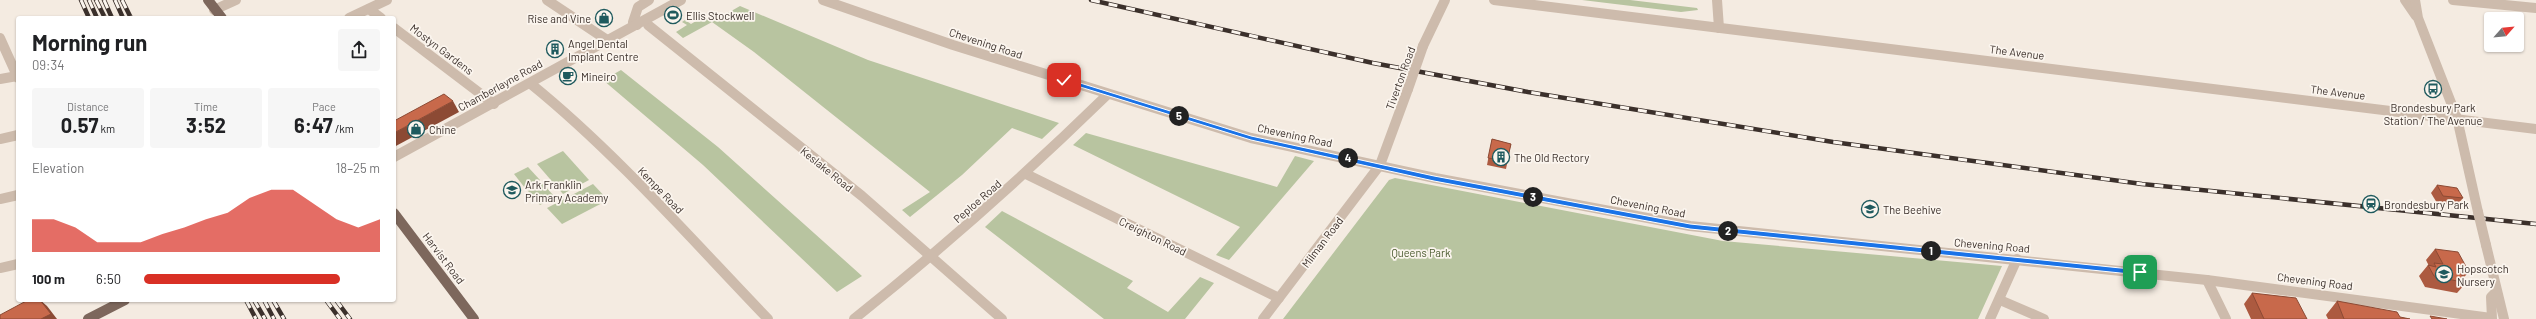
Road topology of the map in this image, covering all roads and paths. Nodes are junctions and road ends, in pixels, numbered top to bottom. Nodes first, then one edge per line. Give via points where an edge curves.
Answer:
1 (208, 0) edge
2 (236, 0) edge
3 (387, 0) edge
4 (546, 0) edge
5 (649, 0) edge
6 (681, 0) edge
7 (823, 0) edge
8 (1445, 0) edge
9 (1494, 0) edge
10 (1717, 0) edge
11 (2405, 0) edge
12 (2415, 0) edge
13 (2453, 0) edge
14 (2536, 8) edge
15 (369, 9) junction
16 (214, 10) junction
17 (220, 16) edge
18 (353, 16) edge
19 (378, 16) edge
20 (2418, 18) junction
21 (637, 24) junction
22 (648, 25) dead end
23 (1719, 28) junction
24 (396, 30) edge
25 (0, 38) edge
26 (607, 40) junction
27 (16, 75) edge
28 (16, 77) edge
29 (0, 79) edge
30 (531, 84) junction
31 (1108, 94) junction
32 (494, 104) junction
33 (2457, 118) junction
34 (2536, 129) edge
35 (16, 135) edge
36 (0, 139) edge
37 (396, 156) edge
38 (1380, 165) junction
39 (1026, 174) junction
40 (16, 195) edge
41 (0, 199) edge
42 (396, 215) edge
43 (932, 257) junction
44 (2017, 259) junction
45 (16, 264) edge
46 (0, 268) edge
47 (2207, 280) junction
48 (2496, 292) junction
49 (1279, 298) junction
50 (2000, 300) junction
51 (121, 302) edge
52 (2492, 318) edge
53 (88, 319) edge
54 (474, 319) edge
55 (768, 319) edge
56 (854, 319) edge
57 (1002, 319) edge
58 (1263, 319) edge
59 (1990, 319) edge
60 (2044, 319) edge
61 (2226, 319) edge
62 (2504, 319) edge

1 - 16 main road
2 - 16 street
3 - 15 street
4 - 26 street
5 - 21 street via 638,7 633,22
6 - 21 street, Chamberlayne Road
7 - 31 street, Chevening Road via 953,45
8 - 38 street, Tiverton Road, bridge via 1423,46
9 - 23 street, The Avenue
10 - 23 street
11 - 20 street
12 - 20 street
13 - 14 street
15 - 18 street
15 - 19 street
16 - 17 main road
20 - 33 street
21 - 26 street, Chamberlayne Road
22 - 43 street, Keslake Road via 862,196
23 - 33 street, The Avenue
24 - 32 street, Mostyn Gardens
25 - 27 street
26 - 30 street, Chamberlayne Road
28 - 29 street
30 - 32 street, Chamberlayne Road
30 - 55 street, Kempe Road via 603,149
31 - 38 street, Chevening Road via 1251,138
31 - 39 street, Peploe Road
32 - 37 street, Chamberlayne Road
33 - 34 street, The Avenue
33 - 48 street, bridge
35 - 36 street
38 - 44 street, Chevening Road via 1434,178 1690,226
38 - 49 street, Milman Road
39 - 43 street, Peploe Road
39 - 49 street, Creighton Road
40 - 41 street
42 - 54 main road, Harvist Road
43 - 56 street, Peploe Road
43 - 57 street, Keslake Road
44 - 47 street, Chevening Road
44 - 50 street
45 - 46 street
47 - 52 street, Chevening Road
47 - 61 street
48 - 52 street via 2491,298
48 - 62 street
49 - 58 street, Milman Road
50 - 59 street
50 - 60 street
51 - 53 main road

